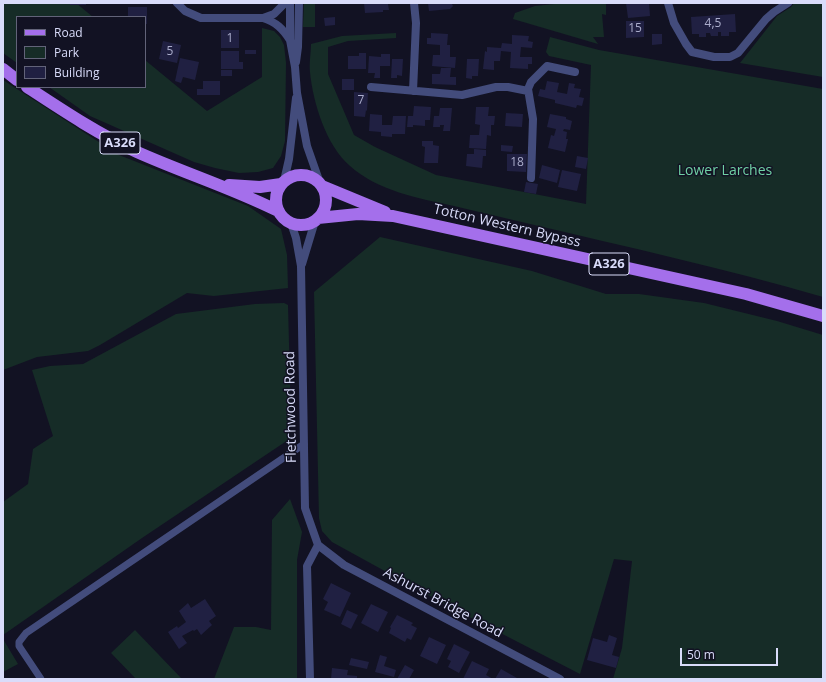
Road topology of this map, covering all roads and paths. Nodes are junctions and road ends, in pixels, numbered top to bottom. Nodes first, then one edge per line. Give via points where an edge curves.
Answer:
1 (177, 3) edge
2 (285, 3) edge
3 (290, 3) edge
4 (299, 3) edge
5 (414, 3) edge
6 (668, 3) edge
7 (788, 3) edge
8 (263, 18) junction
9 (290, 40) junction
10 (295, 67) junction
11 (3, 69) edge
12 (575, 72) dead end
13 (16, 79) edge
14 (371, 87) dead end
15 (28, 88) edge
16 (413, 91) junction
17 (528, 91) junction
18 (297, 93) junction
19 (531, 178) dead end
20 (282, 182) junction
21 (220, 185) junction
22 (321, 185) junction
23 (278, 211) junction
24 (393, 216) junction
25 (317, 220) junction
26 (291, 223) junction
27 (301, 266) junction
28 (823, 316) edge
29 (304, 444) junction
30 (318, 545) junction
31 (42, 679) edge
32 (310, 679) edge
33 (560, 679) edge

1 - 8 street via 186,12 201,18
2 - 8 street via 274,14
3 - 9 street
4 - 10 street
5 - 16 street via 416,30
6 - 7 street via 674,23 692,52 714,57 730,57 738,53 766,19
8 - 9 street via 280,26
9 - 10 street
10 - 18 street
11 - 13 main road
12 - 17 street via 547,66 531,82
14 - 16 street
15 - 21 main road, A326 via 118,142
16 - 17 street via 462,95 491,87 501,87
17 - 19 street via 533,119
18 - 20 street via 290,159
18 - 22 street via 307,146
20 - 21 main road, A326 via 260,187
20 - 22 main road via 296,175 303,175 315,179
20 - 23 main road via 276,194
21 - 23 main road, A326
22 - 24 main road, Totton Western Bypass / A326
22 - 25 main road via 326,203
23 - 26 main road
24 - 25 main road, Totton Western Bypass / A326 via 358,214
24 - 28 main road, Totton Western Bypass / A326 via 746,294
25 - 26 main road via 299,225
25 - 27 street, Fletchwood Road
26 - 27 street, Fletchwood Road
27 - 29 street, Fletchwood Road
29 - 30 street, Fletchwood Road via 305,508
29 - 31 lane via 26,634 19,642 19,646
30 - 32 street via 307,566
30 - 33 street, Ashurst Bridge Road via 344,565

